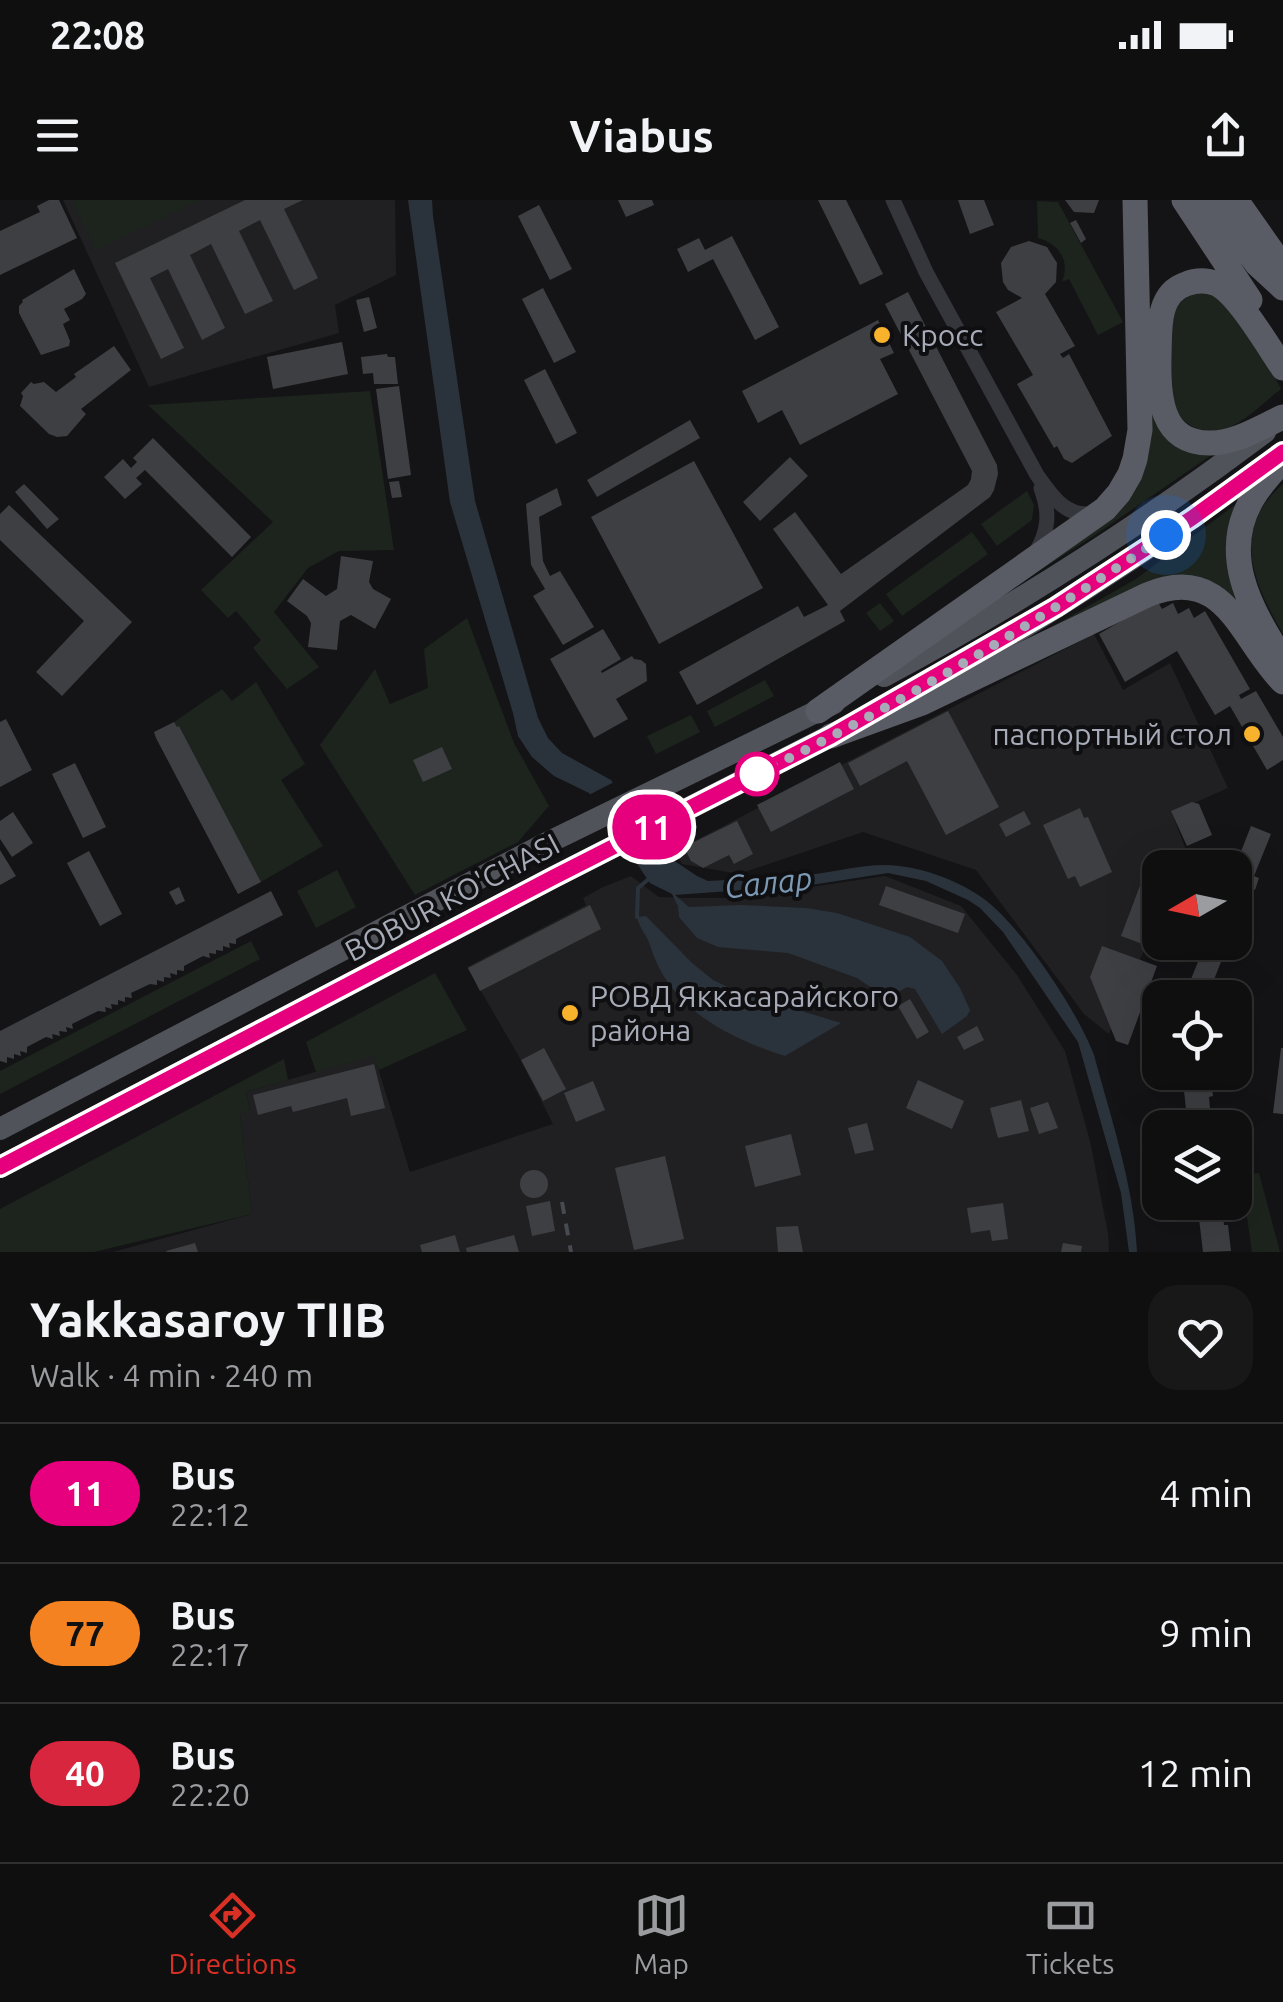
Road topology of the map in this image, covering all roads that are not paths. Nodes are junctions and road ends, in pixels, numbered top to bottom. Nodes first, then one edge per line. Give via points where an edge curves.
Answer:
1 (893, 200) edge
2 (1135, 200) edge
3 (1184, 200) edge
4 (1210, 200) edge
5 (1236, 200) edge
6 (1283, 267) edge
7 (1283, 288) edge
8 (1283, 352) edge
9 (1283, 368) edge
10 (1283, 418) edge
11 (1283, 452) edge
12 (1283, 460) edge
13 (1037, 475) junction
14 (1106, 509) junction
15 (1029, 563) junction
16 (1283, 659) edge
17 (1283, 682) edge
18 (818, 711) junction
19 (831, 736) junction
20 (539, 847) junction
21 (554, 877) junction
22 (0, 1129) edge
23 (0, 1167) edge

1 - 13 street
2 - 14 highway via 1140,430 1130,474
3 - 8 highway
4 - 7 highway
5 - 6 highway
9 - 10 highway via 1217,284 1178,288 1166,302 1159,395 1179,433 1215,443
10 - 18 main road, BOBUR KO'CHASI via 1024,597
11 - 19 main road, BOBUR KO'CHASI via 1036,620
12 - 16 highway via 1247,509 1238,554 1247,597
13 - 14 street via 1068,511
13 - 15 street via 1048,520
14 - 15 highway
15 - 18 highway
17 - 19 highway via 1223,602 1193,588 1170,588 922,703
18 - 20 main road, BOBUR KO'CHASI
19 - 21 main road, BOBUR KO'CHASI
20 - 21 main road via 557,856
20 - 22 main road, BOBUR KO'CHASI
21 - 23 main road, BOBUR KO'CHASI

